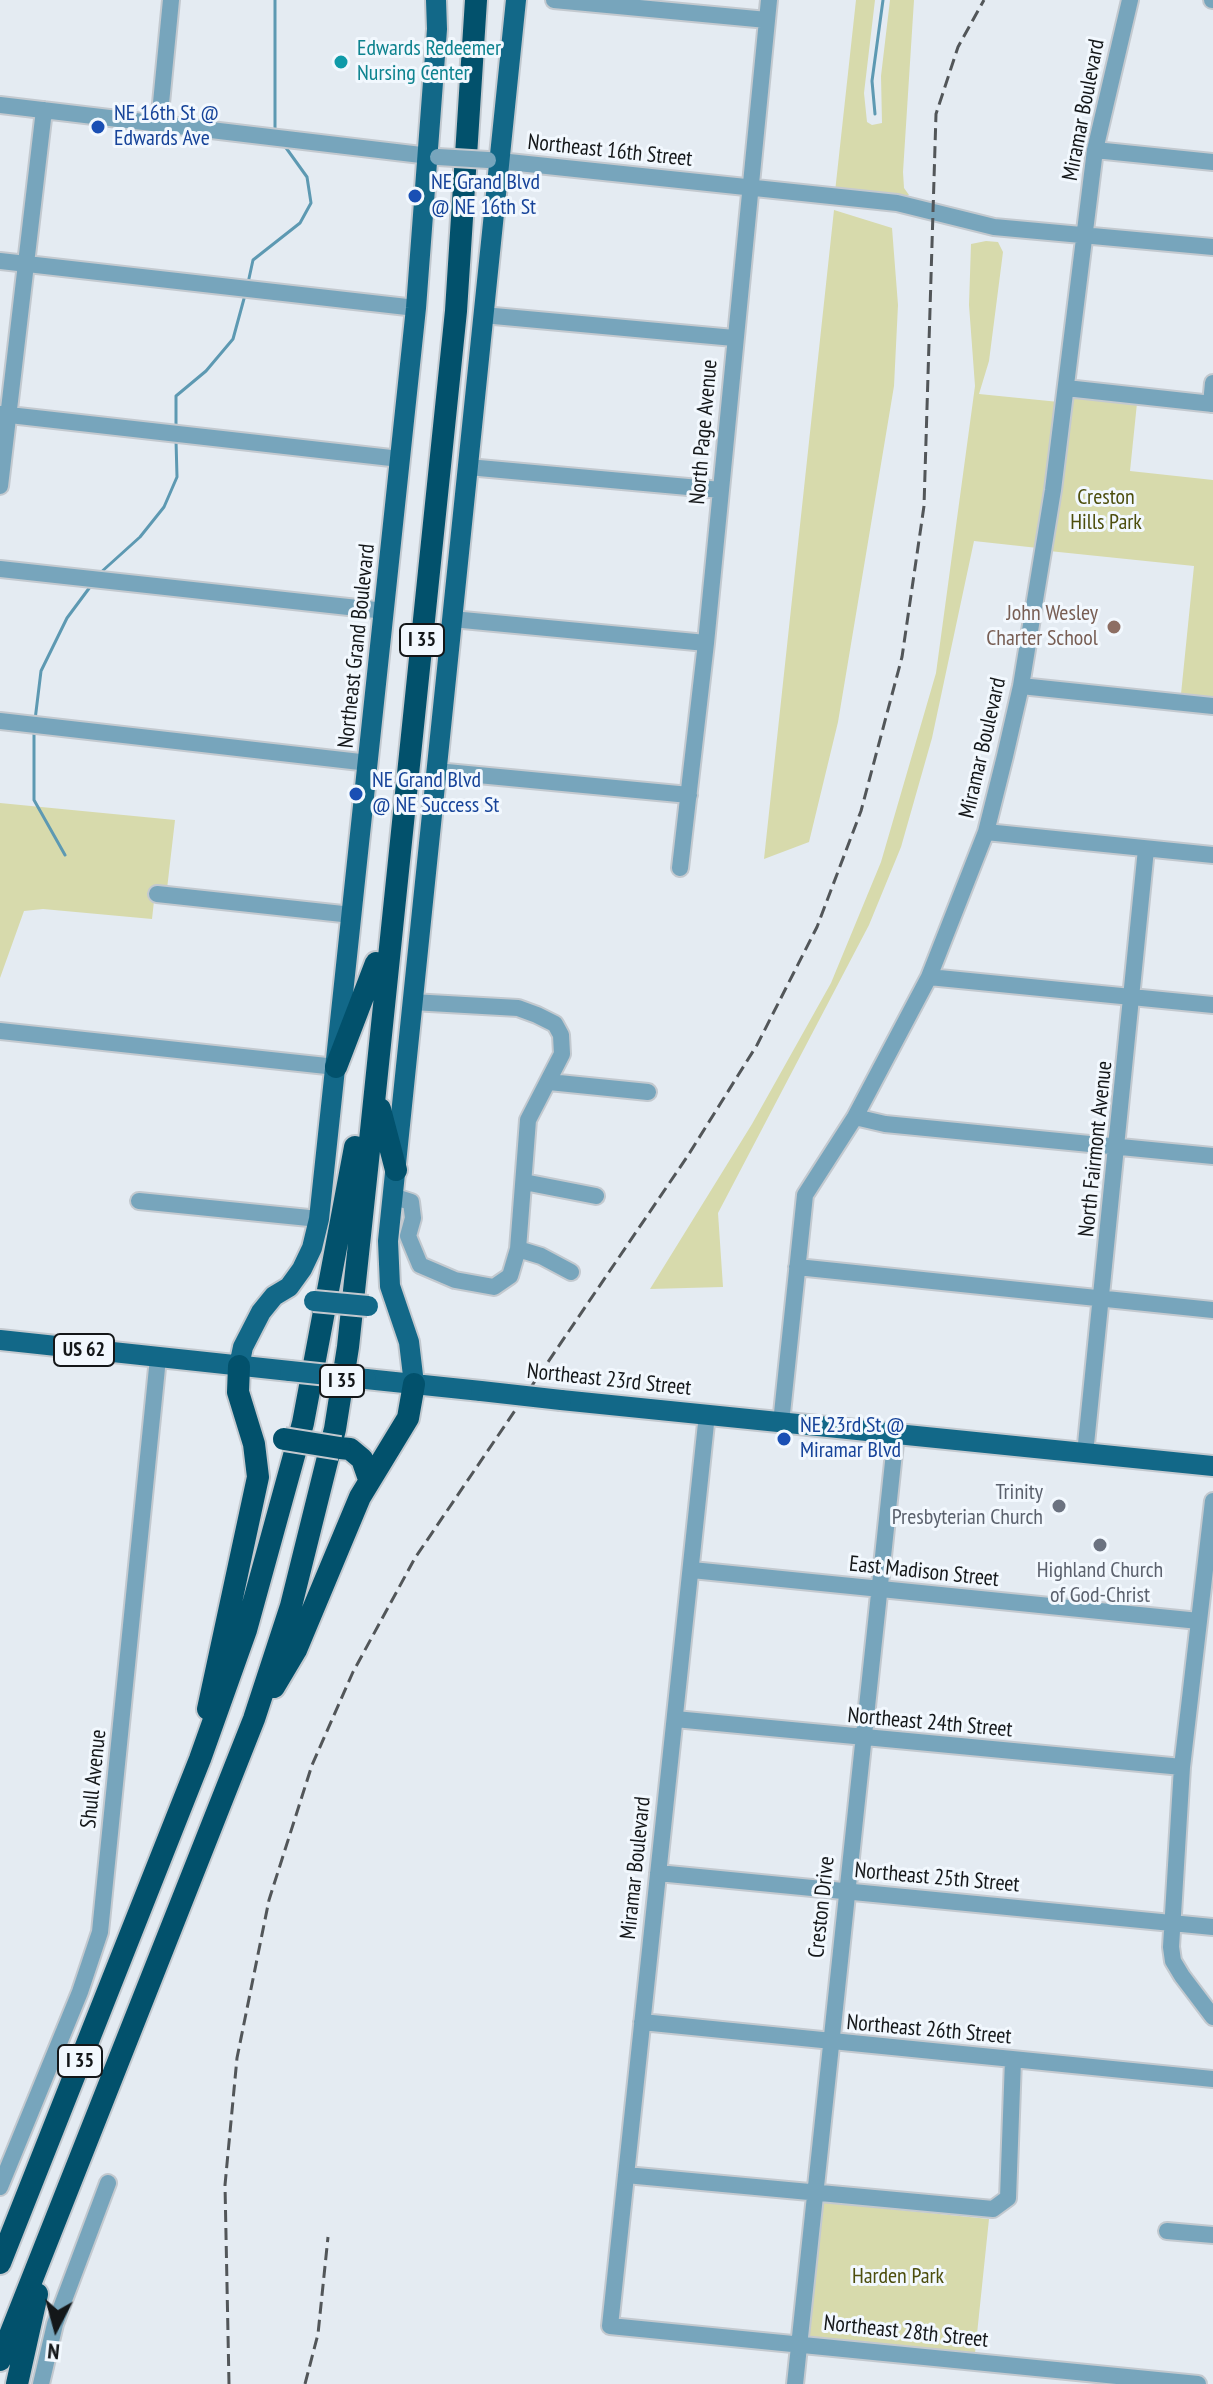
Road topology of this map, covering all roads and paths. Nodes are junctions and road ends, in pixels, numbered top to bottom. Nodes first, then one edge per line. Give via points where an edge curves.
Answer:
1 (171, 0) edge
2 (436, 0) edge
3 (463, 0) edge
4 (476, 0) edge
5 (516, 0) edge
6 (554, 0) edge
7 (769, 0) edge
8 (1130, 0) edge
9 (767, 20) junction
10 (0, 105) edge
11 (44, 110) junction
12 (159, 124) junction
13 (1095, 150) junction
14 (433, 156) junction
15 (494, 161) junction
16 (1213, 162) edge
17 (750, 189) junction
18 (1086, 237) junction
19 (1213, 247) edge
20 (0, 261) edge
21 (26, 263) junction
22 (416, 308) junction
23 (483, 315) junction
24 (734, 338) junction
25 (1213, 383) edge
26 (1066, 388) junction
27 (1212, 404) edge
28 (4, 414) edge
29 (400, 459) junction
30 (468, 467) junction
31 (0, 486) edge
32 (721, 490) junction
33 (0, 569) edge
34 (385, 611) junction
35 (452, 619) junction
36 (706, 643) junction
37 (1021, 686) junction
38 (1213, 706) edge
39 (0, 721) edge
40 (369, 763) junction
41 (436, 771) junction
42 (689, 795) junction
43 (986, 832) junction
44 (1146, 849) junction
45 (1213, 855) edge
46 (680, 868) dead end
47 (157, 894) dead end
48 (352, 915) junction
49 (376, 963) junction
50 (929, 977) junction
51 (1134, 997) junction
52 (412, 1002) junction
53 (1213, 1005) edge
54 (0, 1031) edge
55 (336, 1067) junction
56 (549, 1082) junction
57 (376, 1088) junction
58 (648, 1092) dead end
59 (855, 1117) junction
60 (1117, 1146) junction
61 (1213, 1156) edge
62 (396, 1170) junction
63 (524, 1182) junction
64 (392, 1196) junction
65 (596, 1196) dead end
66 (139, 1201) dead end
67 (319, 1219) junction
68 (518, 1249) junction
69 (797, 1267) junction
70 (571, 1272) dead end
71 (289, 1287) junction
72 (1103, 1298) junction
73 (395, 1307) junction
74 (1213, 1310) edge
75 (0, 1340) edge
76 (158, 1358) junction
77 (239, 1366) junction
78 (414, 1384) junction
79 (707, 1414) junction
80 (781, 1423) junction
81 (896, 1434) junction
82 (1085, 1454) junction
83 (257, 1457) junction
84 (1213, 1466) edge
85 (369, 1479) junction
86 (1213, 1501) edge
87 (692, 1570) junction
88 (879, 1591) junction
89 (1199, 1621) junction
90 (254, 1719) junction
91 (675, 1719) junction
92 (862, 1740) junction
93 (200, 1759) junction
94 (1182, 1767) junction
95 (658, 1873) junction
96 (845, 1891) junction
97 (1171, 1921) junction
98 (1213, 1927) edge
99 (1213, 2017) edge
100 (642, 2022) junction
101 (830, 2043) junction
102 (1013, 2060) junction
103 (1213, 2079) edge
104 (626, 2175) junction
105 (108, 2183) dead end
106 (0, 2187) edge
107 (816, 2193) junction
108 (1167, 2231) dead end
109 (1213, 2235) edge
110 (46, 2245) junction
111 (0, 2263) edge
112 (610, 2326) joint
113 (799, 2344) junction
114 (0, 2360) edge
115 (17, 2384) edge
116 (41, 2384) edge
117 (795, 2384) edge
118 (1198, 2384) edge

1 - 12 street
2 - 14 main road, Northeast Grand Boulevard
3 - 49 highway, I 35 via 444,296
4 - 57 highway, I 35 via 456,311
5 - 15 main road
6 - 9 street
7 - 9 street, North Page Avenue
8 - 13 street, Miramar Boulevard
9 - 17 street, North Page Avenue
10 - 11 street, Northeast 16th Street
11 - 12 street, Northeast 16th Street
11 - 21 street
12 - 14 street, Northeast 16th Street
13 - 16 street
13 - 18 street, Miramar Boulevard
14 - 15 street, Northeast 16th Street, bridge
14 - 22 main road, Northeast Grand Boulevard
15 - 17 street, Northeast 16th Street
15 - 23 main road
17 - 18 street, Northeast 16th Street via 897,203 978,225
17 - 24 street, North Page Avenue
18 - 19 street, Northeast 16th Street
18 - 26 street, Miramar Boulevard
20 - 21 street
21 - 22 street
21 - 28 street
22 - 29 main road, Northeast Grand Boulevard
23 - 24 street
23 - 30 main road
24 - 32 street, North Page Avenue
25 - 27 street
26 - 27 street
26 - 37 street, Miramar Boulevard
28 - 29 street
28 - 31 street
29 - 34 main road, Northeast Grand Boulevard
30 - 32 street
30 - 35 main road
32 - 36 street, North Page Avenue
33 - 34 street
34 - 40 main road, Northeast Grand Boulevard
35 - 36 street
35 - 41 main road
36 - 42 street, North Page Avenue
37 - 38 street
37 - 43 street, Miramar Boulevard
39 - 40 street
40 - 48 main road, Northeast Grand Boulevard
41 - 42 street
41 - 52 main road
42 - 46 street, North Page Avenue
43 - 44 street
43 - 50 street, Miramar Boulevard
44 - 45 street
44 - 51 street, North Fairmont Avenue
47 - 48 street
48 - 55 main road, Northeast Grand Boulevard
49 - 55 highway
49 - 93 highway, I 35 via 352,1171 306,1410 246,1630
50 - 51 street
50 - 59 street, Miramar Boulevard
51 - 53 street
51 - 60 street, North Fairmont Avenue
52 - 56 street via 518,1008 555,1024 562,1054
52 - 62 main road
54 - 55 street
55 - 67 main road, Northeast Grand Boulevard
56 - 58 street
56 - 63 street via 528,1120
57 - 62 highway
57 - 90 highway, I 35 via 335,1429 291,1606
59 - 60 street
59 - 69 street, Miramar Boulevard via 805,1195
60 - 61 street
60 - 72 street, North Fairmont Avenue
62 - 64 main road
63 - 65 street
63 - 68 street
64 - 68 street via 411,1202 408,1236 420,1265 455,1280 494,1287 510,1276
64 - 73 main road via 388,1267
66 - 67 street
67 - 71 main road, Northeast Grand Boulevard via 312,1248
68 - 70 street
69 - 72 street
69 - 80 street, Miramar Boulevard
71 - 73 main road, bridge via 314,1301
71 - 77 main road, Northeast Grand Boulevard via 261,1312
72 - 74 street
72 - 82 street, North Fairmont Avenue
73 - 78 main road via 409,1342
75 - 76 main road, Northeast 23rd Street / US 62
76 - 77 main road, Northeast 23rd Street / US 62
76 - 106 street, Shull Avenue via 100,1932
77 - 78 main road, Northeast 23rd Street / US 62, bridge
77 - 83 highway via 238,1392
78 - 79 main road, Northeast 23rd Street, bridge
78 - 85 highway via 408,1418
79 - 80 main road, Northeast 23rd Street
79 - 87 street, Miramar Boulevard
80 - 81 main road, Northeast 23rd Street
81 - 82 main road, Northeast 23rd Street
81 - 88 street, Creston Drive
82 - 84 main road, Northeast 23rd Street
83 - 85 highway, bridge via 263,1443 284,1439 350,1449 362,1459
83 - 93 highway via 258,1477
85 - 90 highway via 296,1650
86 - 89 street
87 - 88 street, East Madison Street
87 - 91 street, Miramar Boulevard
88 - 89 street, East Madison Street
88 - 92 street, Creston Drive
89 - 94 street
90 - 110 highway, I 35
91 - 92 street, Northeast 24th Street
91 - 95 street, Miramar Boulevard
92 - 94 street, Northeast 24th Street
92 - 96 street, Creston Drive
93 - 111 highway, I 35
94 - 97 street
95 - 96 street, Northeast 25th Street
95 - 100 street, Miramar Boulevard
96 - 97 street, Northeast 25th Street
96 - 101 street, Creston Drive
97 - 98 street, Northeast 25th Street
97 - 99 street via 1173,1961
100 - 101 street, Northeast 26th Street
100 - 104 street, Miramar Boulevard
101 - 102 street, Northeast 26th Street
101 - 107 street, Creston Drive
102 - 103 street, Northeast 26th Street
102 - 107 street via 1008,2198 993,2209
104 - 107 street
104 - 112 street, Miramar Boulevard
105 - 116 street via 55,2324
107 - 113 street, Creston Drive
108 - 109 street
110 - 114 highway, I 35
110 - 115 highway
112 - 113 street, Northeast 28th Street
113 - 117 street, Creston Drive
113 - 118 street, Northeast 28th Street

